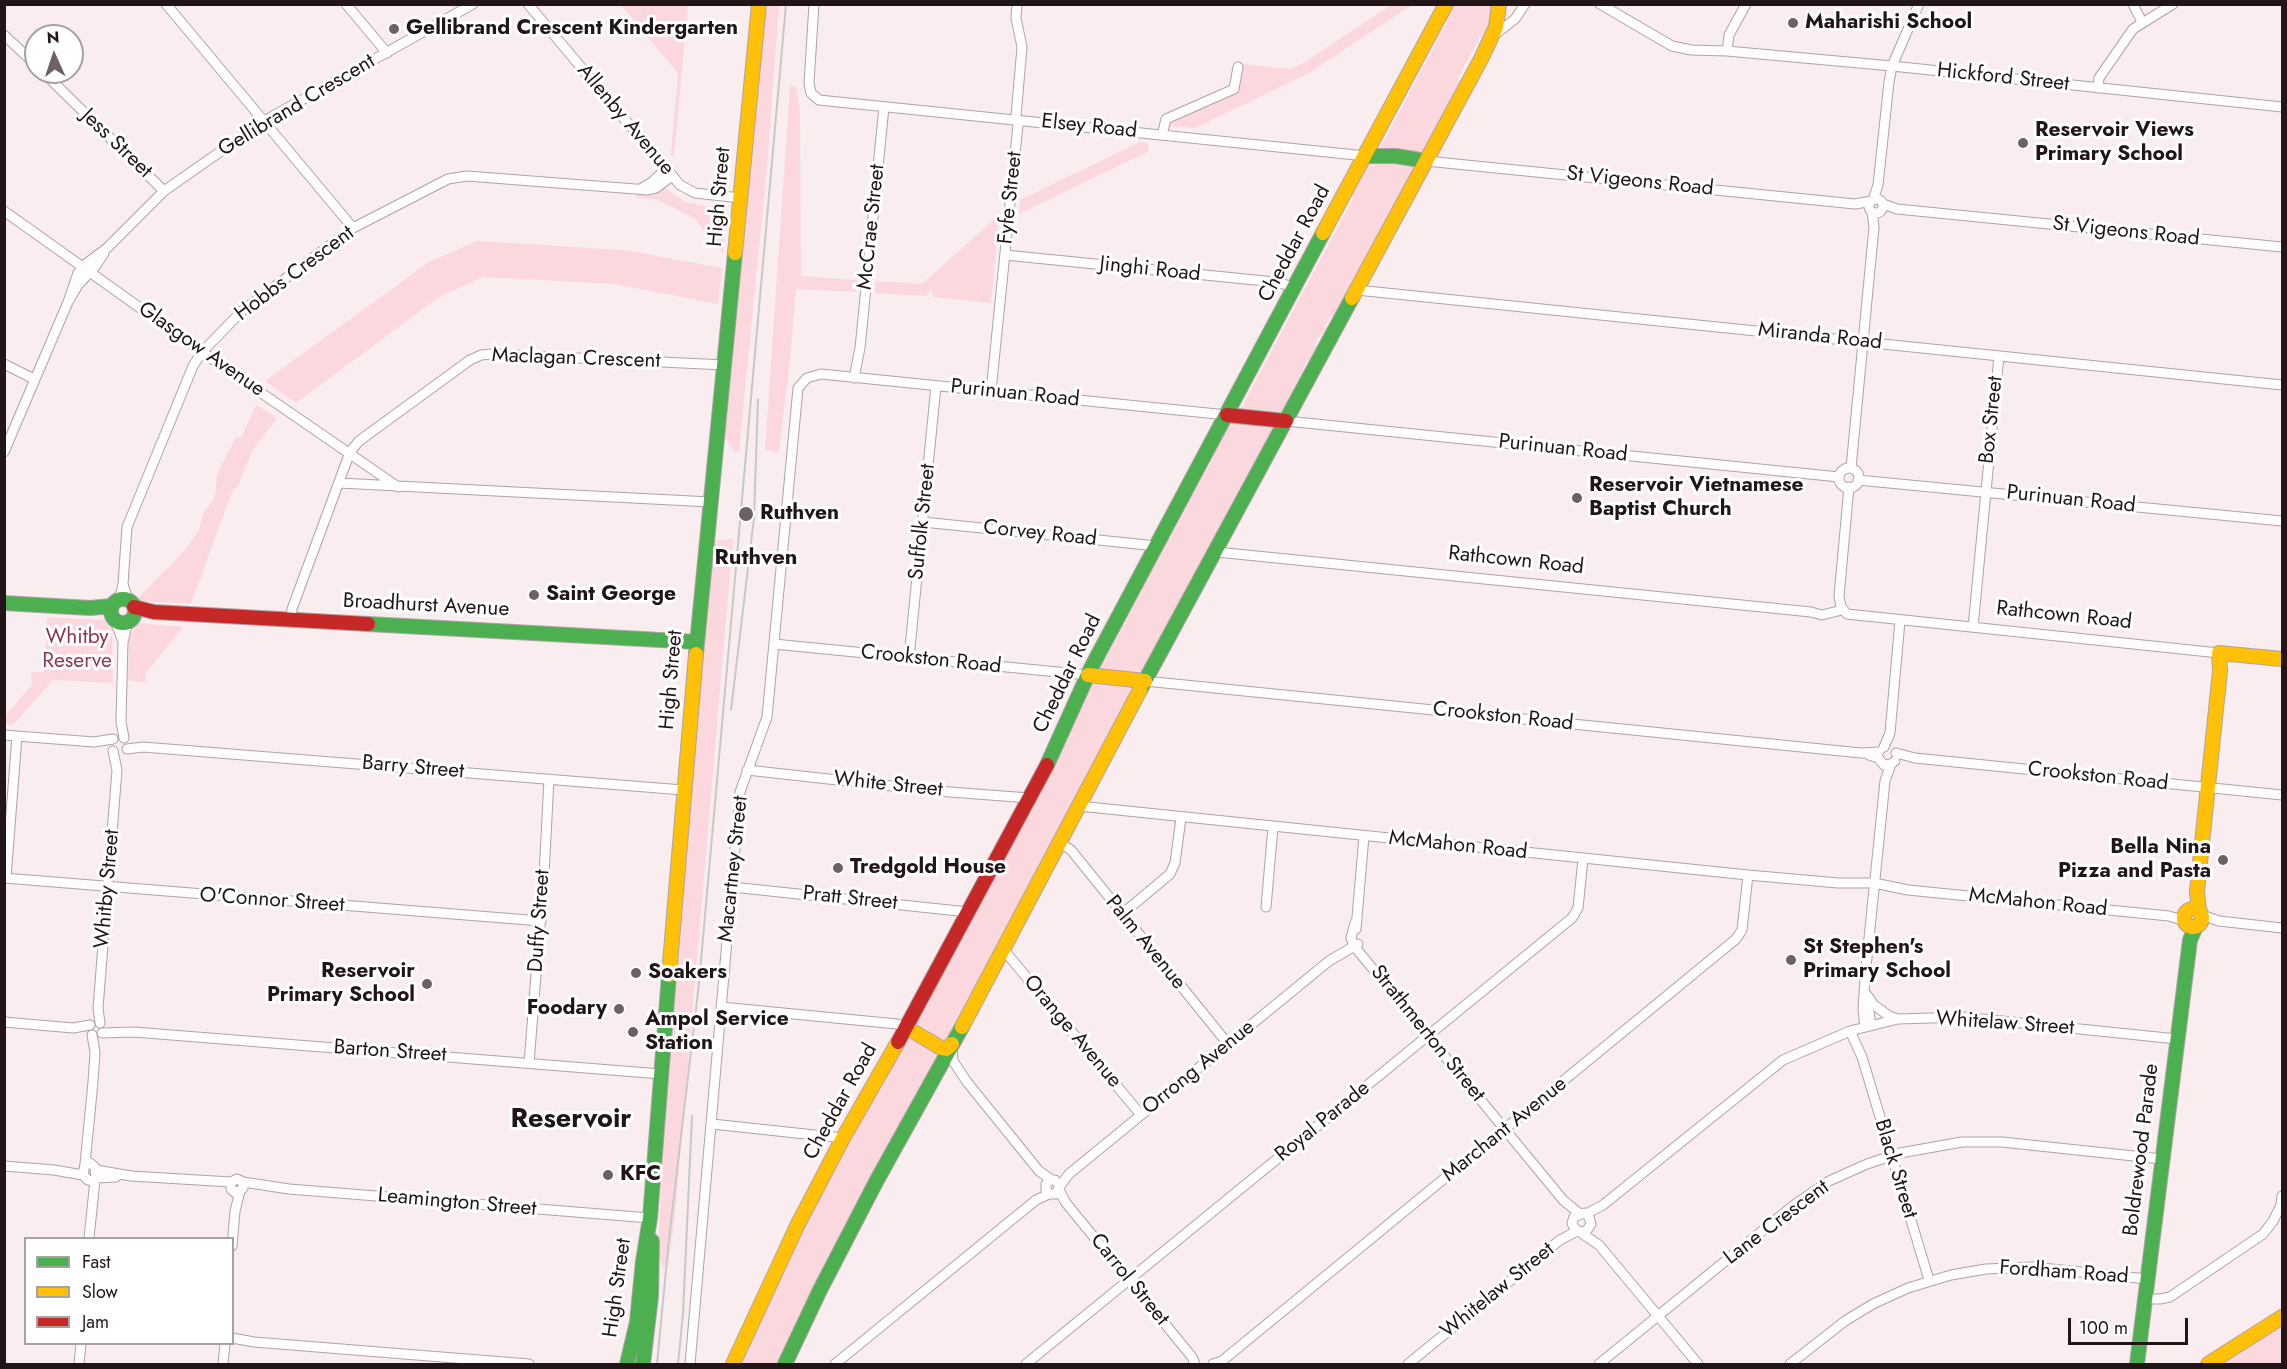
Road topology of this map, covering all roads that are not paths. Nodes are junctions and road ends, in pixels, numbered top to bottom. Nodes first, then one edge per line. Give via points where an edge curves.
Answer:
1 (166, 4) edge
2 (346, 4) edge
3 (473, 4) edge
4 (759, 4) edge
5 (814, 4) edge
6 (1017, 4) edge
7 (1446, 4) edge
8 (1499, 4) edge
9 (1525, 4) edge
10 (1600, 4) edge
11 (1746, 4) edge
12 (1919, 4) edge
13 (1924, 4) edge
14 (2133, 4) edge
15 (2173, 4) edge
16 (528, 5) edge
17 (1914, 19) junction
18 (2142, 22) junction
19 (4, 35) edge
20 (1491, 37) junction
21 (1725, 51) junction
22 (387, 53) junction
23 (24, 54) edge
24 (1892, 66) junction
25 (1238, 67) dead end
26 (55, 84) edge
27 (2098, 88) junction
28 (884, 107) junction
29 (2283, 107) edge
30 (1017, 120) junction
31 (264, 121) junction
32 (1162, 135) junction
33 (1366, 156) junction
34 (1426, 161) junction
35 (669, 172) junction
36 (164, 191) junction
37 (741, 198) junction
38 (1876, 206) junction
39 (4, 211) edge
40 (353, 228) junction
41 (2283, 248) edge
42 (1005, 255) junction
43 (86, 269) junction
44 (1295, 287) junction
45 (1357, 290) junction
46 (1863, 341) junction
47 (202, 352) junction
48 (1999, 356) junction
49 (4, 364) edge
50 (725, 365) junction
51 (857, 378) junction
52 (34, 379) junction
53 (804, 380) joint
54 (2283, 385) edge
55 (936, 386) junction
56 (991, 391) junction
57 (1227, 415) junction
58 (1286, 421) junction
59 (4, 452) edge
60 (350, 453) junction
61 (1851, 468) junction
62 (1839, 477) junction
63 (1858, 480) junction
64 (339, 483) junction
65 (398, 487) junction
66 (1848, 487) junction
67 (1985, 491) junction
68 (711, 502) junction
69 (2283, 521) edge
70 (923, 522) junction
71 (1156, 546) junction
72 (1217, 552) junction
73 (4, 603) edge
74 (1841, 607) junction
75 (123, 611) junction
76 (291, 620) junction
77 (1900, 621) junction
78 (1972, 627) junction
79 (697, 642) junction
80 (774, 644) junction
81 (2222, 653) junction
82 (909, 658) junction
83 (2283, 659) edge
84 (1088, 675) junction
85 (1145, 681) junction
86 (4, 735) edge
87 (17, 736) junction
88 (119, 744) junction
89 (1887, 756) junction
90 (747, 770) junction
91 (549, 779) junction
92 (2208, 788) junction
93 (683, 790) junction
94 (2283, 795) edge
95 (1029, 798) junction
96 (1079, 806) junction
97 (1181, 818) junction
98 (1274, 827) junction
99 (1364, 836) junction
100 (1060, 843) junction
101 (1583, 859) junction
102 (1748, 875) junction
103 (5, 878) edge
104 (108, 887) junction
105 (732, 887) junction
106 (1874, 887) junction
107 (1266, 907) dead end
108 (968, 912) junction
109 (1121, 915) junction
110 (2193, 918) junction
111 (541, 921) junction
112 (2283, 928) edge
113 (1356, 945) junction
114 (1003, 949) junction
115 (1864, 991) junction
116 (721, 1007) junction
117 (1898, 1019) junction
118 (4, 1022) edge
119 (906, 1026) junction
120 (1861, 1028) junction
121 (96, 1029) junction
122 (1428, 1036) junction
123 (2178, 1039) junction
124 (952, 1044) junction
125 (1228, 1044) junction
126 (529, 1063) junction
127 (937, 1070) junction
128 (661, 1074) junction
129 (967, 1082) junction
130 (1141, 1115) junction
131 (712, 1124) junction
132 (1506, 1129) junction
133 (843, 1138) junction
134 (1891, 1155) junction
135 (2162, 1159) junction
136 (4, 1166) edge
137 (90, 1172) junction
138 (237, 1187) junction
139 (1052, 1187) junction
140 (2283, 1196) edge
141 (650, 1218) junction
142 (1581, 1223) junction
143 (89, 1237) edge
144 (233, 1237) edge
145 (2147, 1279) junction
146 (1130, 1280) junction
147 (1929, 1280) junction
148 (2145, 1299) junction
149 (1658, 1316) junction
150 (2283, 1317) edge
151 (234, 1338) edge
152 (254, 1342) junction
153 (234, 1343) edge
154 (81, 1345) edge
155 (225, 1345) edge
156 (1193, 1361) edge
157 (1218, 1363) edge
158 (79, 1365) edge
159 (223, 1365) edge
160 (529, 1365) edge
161 (627, 1365) edge
162 (643, 1365) edge
163 (690, 1365) edge
164 (733, 1365) edge
165 (785, 1365) edge
166 (835, 1365) edge
167 (1026, 1365) edge
168 (1201, 1365) edge
169 (1408, 1365) edge
170 (1599, 1365) edge
171 (1698, 1365) edge
172 (1790, 1365) edge
173 (2137, 1365) edge
174 (2208, 1365) edge

1 - 31 street
2 - 22 street
3 - 22 street, Gellibrand Crescent
4 - 37 main road, High Street
5 - 28 street, Elsey Road via 808,74 813,96 824,101
6 - 30 street, Fyfe Street via 1022,47
7 - 33 main road, Cheddar Road
8 - 20 main road
9 - 20 street via 1515,19
10 - 21 street, Hickford Street via 1679,48
11 - 21 street
12 - 17 street
13 - 17 street
14 - 18 street
15 - 18 street
16 - 35 street, Allenby Avenue
17 - 24 street
18 - 27 street via 2099,78
19 - 23 street
20 - 34 main road
21 - 24 street, Hickford Street
22 - 31 street, Gellibrand Crescent
24 - 27 street, Hickford Street
24 - 38 street
25 - 32 street via 1234,88 1166,119
26 - 36 street, Jess Street
27 - 29 street, Hickford Street
28 - 30 street, Elsey Road
28 - 51 street, McCrae Street
30 - 32 street, Elsey Road
30 - 42 street, Fyfe Street
31 - 36 street, Gellibrand Crescent
31 - 40 street
32 - 33 street, Elsey Road
33 - 34 main road
33 - 44 main road, Cheddar Road
34 - 38 street, St Vigeons Road
34 - 45 main road
35 - 37 street, Allenby Avenue via 695,193
35 - 40 street, Hobbs Crescent via 636,189 467,176 448,179
36 - 43 street, Gellibrand Crescent
37 - 50 main road, High Street
38 - 41 street, St Vigeons Road
38 - 46 street
39 - 43 street, Glasgow Avenue
40 - 47 street, Hobbs Crescent via 242,311
42 - 44 street, Jinghi Road
42 - 56 street, Fyfe Street
43 - 47 street, Glasgow Avenue
43 - 52 street, Gellibrand Crescent
44 - 57 main road, Cheddar Road
45 - 46 street, Miranda Road
45 - 58 main road
46 - 48 street, Miranda Road
46 - 61 street
47 - 60 street, Glasgow Avenue
47 - 75 street, Hobbs Crescent via 127,527
48 - 54 street, Miranda Road
48 - 67 street, Box Street
49 - 52 street
50 - 60 street, Maclagan Crescent via 481,354 359,441
50 - 68 main road, High Street
51 - 53 street, Purinuan Road via 817,374
51 - 55 street, Purinuan Road
52 - 59 street, Gellibrand Crescent
53 - 80 street, Macartney Street via 797,392
55 - 56 street, Purinuan Road
55 - 70 street, Suffolk Street
56 - 57 street, Purinuan Road
57 - 58 main road
57 - 71 main road, Cheddar Road
58 - 62 street, Purinuan Road
58 - 72 main road
60 - 64 street, Maclagan Crescent
60 - 65 street, Glasgow Avenue
61 - 62 street via 1843,470
61 - 63 street via 1858,474
62 - 66 street
63 - 66 street
63 - 67 street, Purinuan Road
64 - 65 street
64 - 76 street, Maclagan Crescent
65 - 68 street
66 - 74 street
67 - 69 street, Purinuan Road
67 - 78 street, Box Street
68 - 79 main road, High Street
70 - 71 street, Corvey Road
70 - 82 street, Suffolk Street
71 - 84 main road, Cheddar Road
72 - 74 street, Rathcown Road via 1811,612
72 - 85 main road
73 - 75 main road, Broadhurst Avenue
74 - 77 street, Rathcown Road via 1851,616
75 - 76 main road, Broadhurst Avenue
75 - 88 street, Whitby Street
76 - 79 main road, Broadhurst Avenue
77 - 78 street, Rathcown Road
77 - 89 street
78 - 81 street, Rathcown Road
79 - 93 main road, High Street
80 - 82 street, Crookston Road
80 - 90 street, Macartney Street via 767,717
81 - 83 main road, Rathcown Road
81 - 92 main road, Boldrewood Parade
82 - 84 street, Crookston Road
84 - 85 main road
84 - 95 main road, Cheddar Road
85 - 89 street, Crookston Road
85 - 96 main road
86 - 87 street, Barry Street
87 - 88 street, Barry Street
87 - 103 street
88 - 91 street, Barry Street
88 - 104 street, Whitby Street
89 - 92 street, Crookston Road
89 - 106 street, Black Street
90 - 95 street, White Street
90 - 105 street, Macartney Street via 740,792
91 - 93 street, Barry Street
91 - 111 street, Duffy Street
92 - 94 street, Crookston Road
92 - 110 main road, Boldrewood Parade
93 - 128 main road, High Street
95 - 108 main road, Cheddar Road
96 - 97 street, McMahon Road
96 - 100 main road
97 - 98 street, McMahon Road
97 - 109 street via 1176,863 1170,874
98 - 99 street, McMahon Road
98 - 107 street
99 - 101 street, McMahon Road
99 - 113 street
100 - 109 street, Palm Avenue via 1071,850
100 - 114 main road
101 - 102 street, McMahon Road
101 - 122 street, Royal Parade via 1578,908 1572,918
102 - 106 street, McMahon Road
102 - 132 street, Marchant Avenue via 1742,930 1736,939
103 - 104 street, O'Connor Street
104 - 111 street, O'Connor Street
104 - 121 street, Whitby Street
105 - 108 street, Pratt Street
105 - 116 street, Macartney Street
106 - 110 street, McMahon Road
106 - 115 street, Black Street
108 - 119 main road, Cheddar Road
109 - 125 street, Palm Avenue
110 - 112 street, McMahon Road
110 - 123 main road, Boldrewood Parade
111 - 126 street, Duffy Street
113 - 122 street, Strathmerton Street
113 - 125 street, Orrong Avenue via 1336,951 1329,961
114 - 124 main road
114 - 130 street, Orange Avenue
115 - 117 street via 1875,1005
115 - 120 street, Black Street
116 - 119 street
116 - 131 street, Macartney Street
117 - 120 street, Whitelaw Street
117 - 123 street, Whitelaw Street via 1963,1017
118 - 121 street, Barton Street
119 - 124 main road via 941,1048
119 - 133 main road, Cheddar Road
120 - 134 street, Black Street via 1862,1058
120 - 142 street, Whitelaw Street via 1782,1060
121 - 126 street, Barton Street
121 - 137 street, Whitby Street
122 - 132 street, Strathmerton Street
122 - 146 street, Royal Parade
123 - 135 main road, Boldrewood Parade
124 - 127 main road
124 - 129 street, Carrol Street via 953,1061
125 - 130 street, Orrong Avenue
126 - 128 street, Barton Street
127 - 129 street, Carrol Street via 949,1067
127 - 165 main road via 820,1290
128 - 141 main road, High Street
129 - 139 street, Carrol Street
130 - 139 street, Orrong Avenue
131 - 133 street
131 - 163 street, Macartney Street
132 - 142 street, Strathmerton Street
132 - 157 street, Marchant Avenue
133 - 164 main road, Cheddar Road via 797,1226
134 - 135 street, Lane Crescent via 1943,1144 1982,1142
134 - 147 street, Black Street
134 - 149 street, Lane Crescent via 1829,1181 1794,1205
135 - 145 main road, Boldrewood Parade
136 - 137 street, Leamington Street
137 - 138 street, Leamington Street
137 - 143 street, Whitby Street
138 - 141 street, Leamington Street via 264,1186
138 - 144 street
139 - 146 street, Carrol Street
139 - 166 street, Orrong Avenue
140 - 148 street via 2263,1234 2170,1297
141 - 161 main road, High Street via 637,1322
141 - 162 main road, High Street via 653,1261
142 - 149 street, Strathmerton Street
142 - 169 street, Whitelaw Street
145 - 147 street, Fordham Road via 2024,1268 1986,1269
145 - 148 main road, Boldrewood Parade
146 - 156 street, Carrol Street
146 - 167 street, Royal Parade
147 - 172 street, Fordham Road via 1891,1295 1845,1321
148 - 173 main road, Boldrewood Parade
149 - 170 street, Lane Crescent
149 - 171 street, Strathmerton Street
150 - 174 main road
151 - 152 street
152 - 153 street
152 - 160 street
154 - 158 street
155 - 159 street
156 - 168 street, Carrol Street

